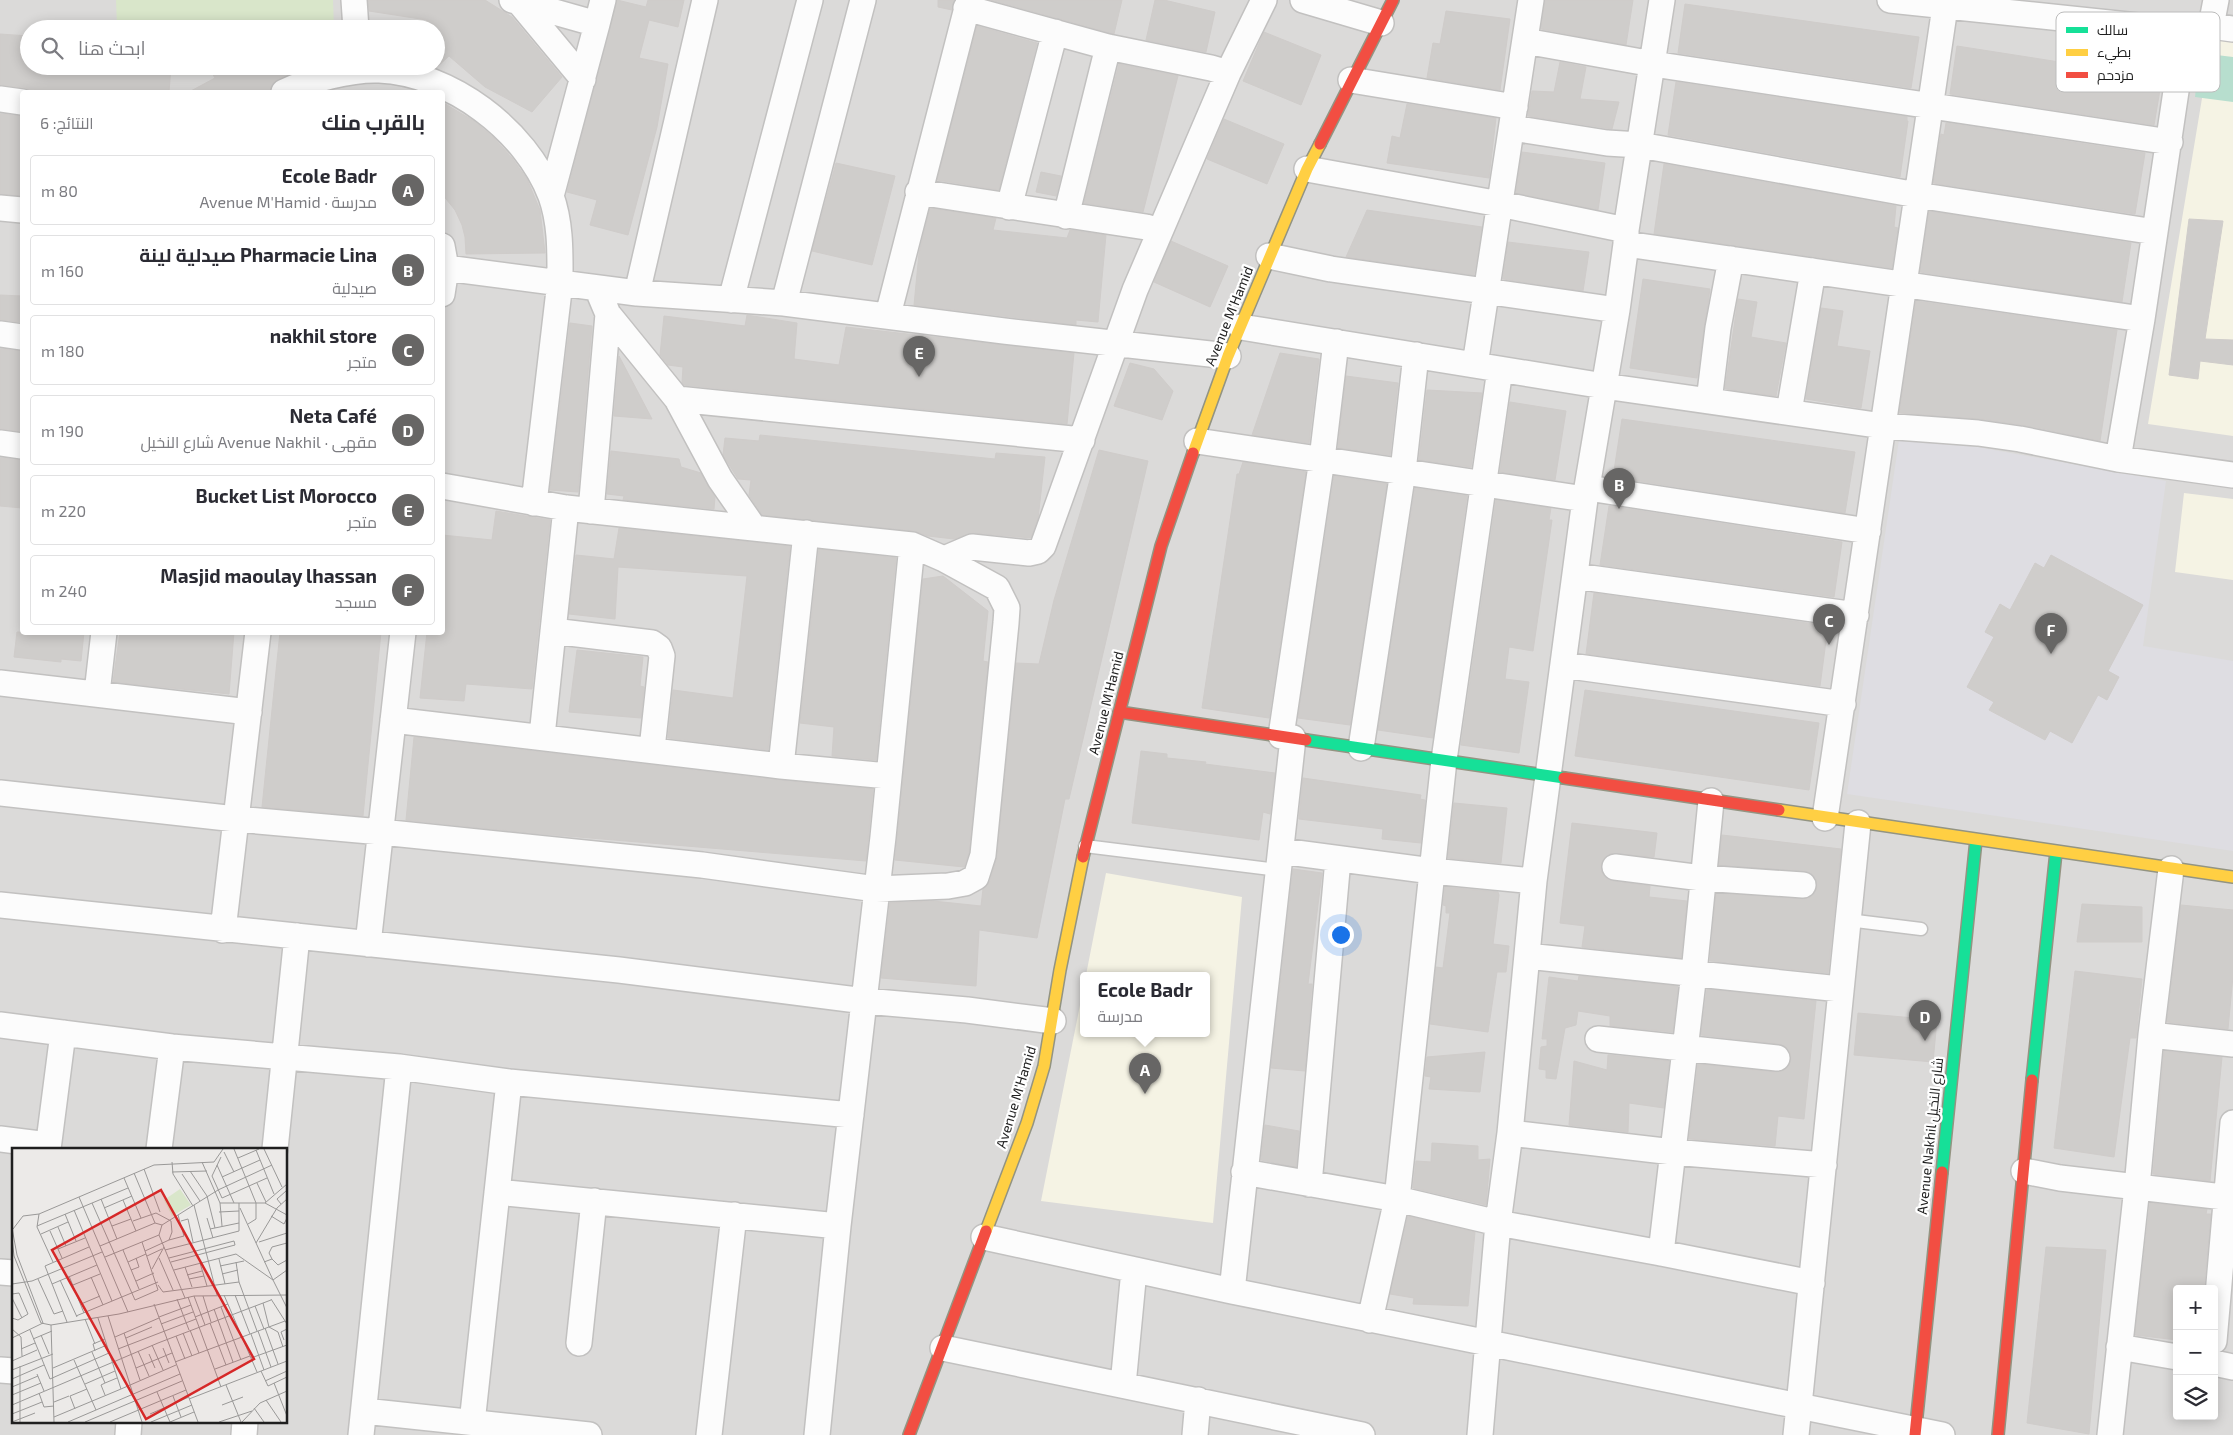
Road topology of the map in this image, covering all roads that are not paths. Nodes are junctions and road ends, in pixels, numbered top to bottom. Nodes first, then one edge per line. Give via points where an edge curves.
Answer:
1 (354, 0) edge
2 (603, 0) edge
3 (705, 0) edge
4 (810, 0) edge
5 (863, 0) edge
6 (1264, 0) edge
7 (1304, 0) edge
8 (1393, 0) edge
9 (1531, 0) edge
10 (1662, 0) edge
11 (1890, 0) edge
12 (516, 1) edge
13 (1945, 3) edge
14 (968, 4) edge
15 (2056, 15) edge
16 (355, 20) edge
17 (1380, 23) junction
18 (598, 24) junction
19 (1055, 32) junction
20 (1525, 40) junction
21 (1108, 47) junction
22 (1653, 64) junction
23 (1228, 73) junction
24 (411, 75) edge
25 (359, 77) edge
26 (582, 78) junction
27 (1351, 80) junction
28 (290, 90) edge
29 (2177, 92) edge
30 (0, 99) edge
31 (20, 102) edge
32 (1930, 105) junction
33 (1513, 117) junction
34 (2170, 142) junction
35 (1640, 145) junction
36 (1307, 169) junction
37 (918, 192) junction
38 (1917, 195) junction
39 (551, 196) junction
40 (1500, 204) junction
41 (1008, 207) junction
42 (0, 208) edge
43 (20, 210) edge
44 (1066, 216) junction
45 (1160, 231) junction
46 (2155, 232) junction
47 (1626, 237) junction
48 (1269, 256) junction
49 (445, 257) edge
50 (1731, 259) junction
51 (1813, 271) junction
52 (560, 282) junction
53 (1905, 284) junction
54 (597, 288) junction
55 (1488, 291) junction
56 (637, 292) junction
57 (731, 300) junction
58 (784, 303) junction
59 (1617, 310) junction
60 (608, 314) junction
61 (888, 315) junction
62 (2142, 319) junction
63 (1241, 327) junction
64 (0, 334) edge
65 (20, 336) edge
66 (1336, 342) junction
67 (1116, 343) junction
68 (1416, 355) junction
69 (1228, 356) junction
70 (1475, 365) junction
71 (1500, 369) junction
72 (1604, 386) junction
73 (677, 399) junction
74 (1709, 401) junction
75 (1789, 412) junction
76 (1883, 426) junction
77 (1082, 440) junction
78 (1196, 441) junction
79 (0, 444) edge
80 (20, 446) edge
81 (1322, 459) junction
82 (2118, 459) junction
83 (1403, 471) junction
84 (2233, 475) edge
85 (1485, 483) junction
86 (445, 487) edge
87 (1586, 493) junction
88 (534, 503) junction
89 (566, 508) junction
90 (591, 511) junction
91 (754, 528) junction
92 (1868, 530) junction
93 (806, 533) junction
94 (912, 545) junction
95 (944, 559) junction
96 (1575, 576) junction
97 (1856, 615) junction
98 (553, 631) junction
99 (104, 635) edge
100 (258, 635) edge
101 (403, 635) edge
102 (1563, 665) junction
103 (0, 683) edge
104 (97, 693) junction
105 (1843, 704) junction
106 (250, 712) junction
107 (1119, 712) junction
108 (393, 720) junction
109 (542, 736) junction
110 (1287, 737) junction
111 (1361, 748) junction
112 (652, 749) junction
113 (1444, 760) junction
114 (780, 766) junction
115 (888, 776) junction
116 (1547, 776) junction
117 (0, 793) edge
118 (1711, 801) junction
119 (1825, 818) junction
120 (236, 819) junction
121 (1858, 823) junction
122 (381, 832) junction
123 (1976, 840) junction
124 (1086, 846) junction
125 (2056, 852) junction
126 (1338, 859) junction
127 (1279, 861) junction
128 (1615, 866) dead end
129 (2171, 869) junction
130 (1432, 871) junction
131 (1702, 878) junction
132 (2233, 878) edge
133 (1534, 881) junction
134 (1803, 886) dead end
135 (876, 888) junction
136 (0, 905) edge
137 (1848, 920) junction
138 (1921, 929) dead end
139 (223, 930) junction
140 (297, 936) junction
141 (368, 944) junction
142 (1527, 956) junction
143 (1694, 973) junction
144 (1840, 989) junction
145 (865, 1001) junction
146 (1053, 1021) junction
147 (0, 1025) edge
148 (63, 1033) junction
149 (2151, 1034) junction
150 (1598, 1039) dead end
151 (2233, 1044) edge
152 (172, 1047) junction
153 (1685, 1049) junction
154 (284, 1058) junction
155 (1777, 1058) dead end
156 (399, 1067) junction
157 (509, 1082) junction
158 (851, 1115) junction
159 (2233, 1123) edge
160 (1510, 1133) junction
161 (0, 1139) edge
162 (48, 1147) edge
163 (159, 1148) edge
164 (275, 1148) edge
165 (1673, 1152) junction
166 (1824, 1165) junction
167 (2024, 1171) junction
168 (1244, 1172) junction
169 (1309, 1184) junction
170 (2137, 1187) junction
171 (497, 1192) junction
172 (2230, 1198) edge
173 (594, 1200) junction
174 (1397, 1200) junction
175 (734, 1215) junction
176 (1498, 1223) junction
177 (838, 1226) junction
178 (984, 1237) junction
179 (1661, 1252) junction
180 (1134, 1270) junction
181 (1812, 1282) junction
182 (1232, 1291) junction
183 (1370, 1320) junction
184 (2215, 1330) edge
185 (579, 1343) dead end
186 (1488, 1343) junction
187 (2119, 1347) junction
188 (943, 1348) junction
189 (2173, 1356) edge
190 (2218, 1364) edge
191 (2233, 1367) edge
192 (1123, 1385) junction
193 (1198, 1400) junction
194 (1799, 1406) junction
195 (129, 1422) edge
196 (245, 1422) edge
197 (362, 1423) edge
198 (472, 1424) junction
199 (1270, 1425) edge
200 (1916, 1432) edge
201 (128, 1435) edge
202 (244, 1435) edge
203 (589, 1435) edge
204 (709, 1435) edge
205 (817, 1435) edge
206 (910, 1435) edge
207 (1195, 1435) edge
208 (1362, 1435) edge
209 (1480, 1435) edge
210 (1796, 1435) edge
211 (1942, 1435) edge
212 (1998, 1435) edge
213 (2110, 1435) edge

1 - 16 street
2 - 18 street
3 - 56 street
4 - 57 street
5 - 58 street
6 - 23 street
7 - 17 street
8 - 17 street, Avenue M'Hamid
9 - 20 street
10 - 22 street
11 - 13 street
12 - 18 street
12 - 26 street
13 - 15 street
13 - 32 street
14 - 19 street
14 - 37 street
17 - 27 street, Avenue M'Hamid
18 - 26 street
19 - 21 street
19 - 41 street
20 - 22 street
20 - 33 street
21 - 23 street
21 - 44 street
22 - 32 street
22 - 35 street
23 - 45 street
24 - 39 street via 466,98 512,134 537,167
25 - 28 street via 330,77
26 - 39 street
27 - 33 street
27 - 36 street, Avenue M'Hamid
29 - 34 street
30 - 31 street
32 - 34 street
32 - 38 street
33 - 35 street via 1607,143
33 - 40 street
34 - 46 street
35 - 38 street
35 - 47 street
36 - 40 street
36 - 48 street, Avenue M'Hamid
37 - 41 street
37 - 61 street
38 - 46 street
38 - 53 street
39 - 52 street via 558,224
40 - 47 street
40 - 55 street
41 - 44 street
42 - 43 street
44 - 45 street
45 - 67 street
46 - 62 street
47 - 50 street
47 - 59 street
48 - 55 street
48 - 63 street, Avenue M'Hamid
49 - 52 street
50 - 51 street
50 - 74 street
51 - 53 street
51 - 75 street
52 - 54 street
52 - 88 street
53 - 62 street
53 - 76 street
54 - 56 street
54 - 60 street
55 - 59 street
55 - 70 street
56 - 57 street
57 - 58 street
58 - 61 street
59 - 72 street
60 - 73 street
60 - 90 street
61 - 67 street
62 - 82 street
63 - 66 street
63 - 69 street, Avenue M'Hamid
64 - 65 street
66 - 68 street
66 - 81 street
67 - 69 street
67 - 77 street
68 - 70 street
68 - 83 street
69 - 78 street, Avenue M'Hamid
70 - 71 street
71 - 72 street
71 - 85 street
72 - 74 street
72 - 87 street
73 - 77 street
73 - 91 street via 720,479
74 - 75 street
75 - 76 street
76 - 82 street via 1978,433
76 - 92 street
77 - 95 street via 1043,546 1038,551 1029,553 972,547
78 - 81 street
78 - 107 street, Avenue M'Hamid via 1161,546
79 - 80 street
81 - 83 street
81 - 110 street
82 - 84 street
83 - 85 street
83 - 111 street
85 - 87 street
85 - 113 street
86 - 88 street
87 - 92 street
87 - 96 street
88 - 89 street
89 - 90 street
89 - 98 street
90 - 91 street
91 - 93 street
92 - 97 street
93 - 94 street
93 - 114 street
94 - 95 street
94 - 115 street
95 - 135 street via 997,588 1007,608 984,855 976,877 965,883
96 - 97 street
96 - 102 street
97 - 105 street
98 - 109 street
98 - 112 street via 652,643 659,648 662,656
99 - 104 street
100 - 106 street
101 - 108 street
102 - 105 street
102 - 116 street
103 - 104 street
104 - 106 street
105 - 119 street
106 - 120 street
107 - 110 street
107 - 124 street, Avenue M'Hamid
108 - 109 street
108 - 122 street
109 - 112 street
110 - 111 street
110 - 127 street
111 - 113 street
112 - 114 street
113 - 116 street
113 - 130 street
114 - 115 street
115 - 135 street
116 - 118 street
116 - 133 street
117 - 120 street
118 - 119 street
118 - 131 street
119 - 121 street
120 - 122 street
120 - 139 street
121 - 123 street
121 - 137 street
122 - 135 street via 702,865
122 - 141 street
123 - 125 street
123 - 200 street, Avenue Nakhil شارع النخيل
124 - 127 lane
124 - 146 street, Avenue M'Hamid via 1060,970
125 - 129 street
125 - 167 street
126 - 127 street
126 - 130 street
126 - 169 street
127 - 168 street
128 - 131 street
129 - 132 street
129 - 149 street
130 - 133 street
130 - 174 street
131 - 134 street
131 - 143 street
133 - 142 street
135 - 145 street
136 - 139 street
137 - 138 lane
137 - 144 street
139 - 140 street
140 - 141 street
140 - 154 street
141 - 145 street via 619,970
142 - 143 street
142 - 160 street
143 - 144 street
143 - 153 street
144 - 166 street
145 - 146 street
145 - 158 street
146 - 178 street, Avenue M'Hamid via 1030,1113
147 - 148 street
148 - 152 street
148 - 162 street
149 - 151 street
149 - 170 street
150 - 153 street
152 - 154 street
152 - 163 street
153 - 155 street
153 - 165 street
154 - 156 street
154 - 164 street
156 - 157 street
156 - 197 street
157 - 158 street
157 - 171 street
158 - 177 street
159 - 172 street
160 - 165 street
160 - 176 street
161 - 162 street
165 - 166 street
165 - 179 street
166 - 181 street
167 - 170 street
167 - 212 street
168 - 169 street
168 - 182 street
169 - 174 street
170 - 172 street
170 - 187 street
171 - 173 street
171 - 198 street
172 - 184 street
173 - 175 street
173 - 185 street
174 - 176 street
174 - 183 street
175 - 177 street
175 - 204 street
176 - 179 street
176 - 186 street
177 - 205 street
178 - 180 street
178 - 188 street, Avenue M'Hamid
179 - 181 street
180 - 182 street
180 - 192 street
181 - 194 street
182 - 183 street
183 - 186 street
186 - 194 street
186 - 209 street
187 - 189 street
187 - 213 street
188 - 192 street
188 - 206 street, Avenue M'Hamid
190 - 191 street
192 - 193 street
193 - 199 street
193 - 207 street
194 - 200 street
194 - 210 street
195 - 201 street
196 - 202 street
197 - 198 street
198 - 203 street
199 - 208 street
200 - 211 street

